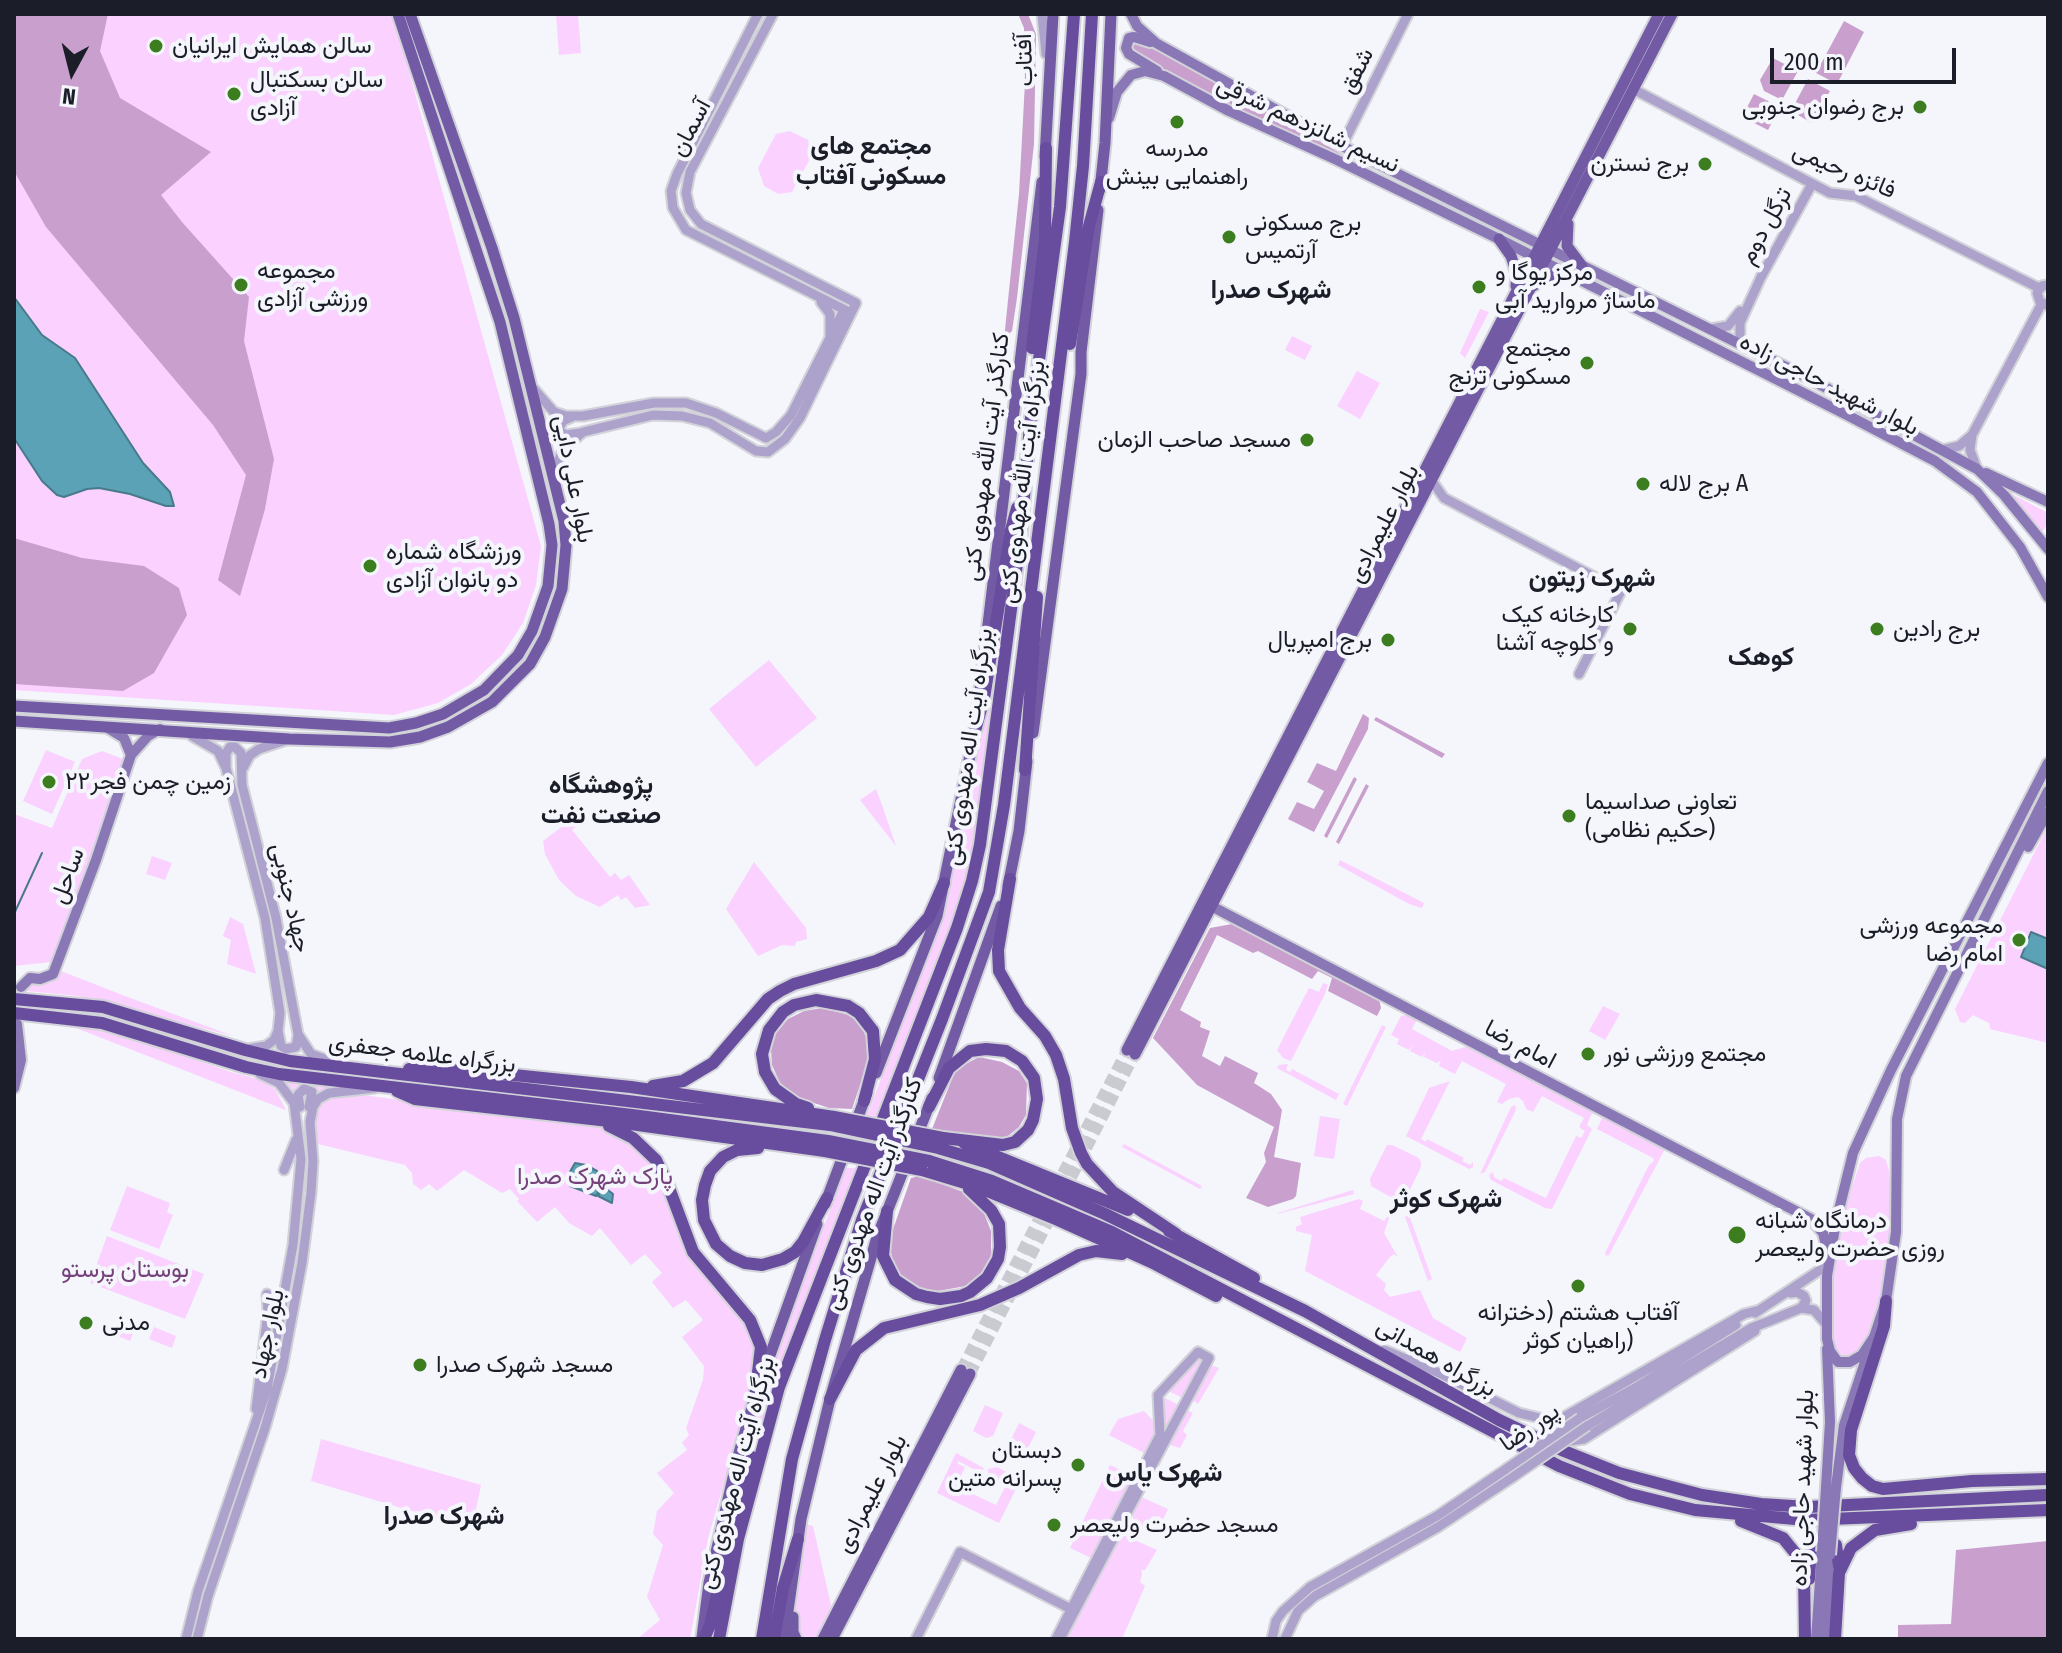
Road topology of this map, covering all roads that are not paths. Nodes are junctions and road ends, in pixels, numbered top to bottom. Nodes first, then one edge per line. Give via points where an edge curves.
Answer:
1 (398, 14) edge
2 (410, 14) edge
3 (758, 14) edge
4 (773, 14) edge
5 (1042, 14) edge
6 (1053, 14) edge
7 (1074, 14) edge
8 (1092, 14) edge
9 (1111, 14) edge
10 (1131, 14) edge
11 (1408, 14) edge
12 (1659, 14) edge
13 (1672, 14) edge
14 (1156, 43) junction
15 (1164, 76) junction
16 (1633, 89) junction
17 (1048, 104) junction
18 (1105, 143) junction
19 (1342, 146) junction
20 (1046, 148) junction
21 (1101, 182) junction
22 (1812, 184) junction
23 (1571, 212) junction
24 (1490, 221) junction
25 (1485, 232) junction
26 (1499, 239) junction
27 (1546, 248) junction
28 (1539, 261) junction
29 (1582, 266) junction
30 (1571, 276) junction
31 (2044, 286) edge
32 (1529, 288) junction
33 (1755, 288) junction
34 (1516, 292) junction
35 (812, 294) junction
36 (2045, 304) edge
37 (848, 312) junction
38 (1710, 329) junction
39 (830, 340) junction
40 (1750, 350) junction
41 (1748, 366) junction
42 (531, 385) junction
43 (1057, 393) junction
44 (576, 416) junction
45 (1030, 425) junction
46 (583, 432) junction
47 (1972, 435) junction
48 (766, 438) junction
49 (1942, 450) junction
50 (768, 452) junction
51 (1977, 469) junction
52 (1432, 481) junction
53 (1024, 486) junction
54 (556, 487) junction
55 (1444, 498) junction
56 (1423, 499) junction
57 (2048, 502) edge
58 (2048, 532) edge
59 (2048, 541) edge
60 (1038, 546) junction
61 (2048, 549) edge
62 (2048, 597) edge
63 (1579, 674) dead end
64 (14, 706) edge
65 (14, 721) edge
66 (107, 727) junction
67 (160, 729) junction
68 (177, 730) junction
69 (975, 731) junction
70 (289, 739) junction
71 (131, 755) junction
72 (2048, 763) edge
73 (226, 768) junction
74 (242, 770) junction
75 (1025, 770) junction
76 (2048, 791) edge
77 (2048, 812) edge
78 (1010, 879) junction
79 (944, 883) junction
80 (1208, 904) junction
81 (1993, 904) junction
82 (17, 993) edge
83 (16, 1018) edge
84 (278, 1031) junction
85 (298, 1034) junction
86 (245, 1050) junction
87 (1131, 1052) tunnel mouth
88 (246, 1067) junction
89 (346, 1067) junction
90 (380, 1070) junction
91 (387, 1086) junction
92 (631, 1087) junction
93 (14, 1088) edge
94 (864, 1101) junction
95 (929, 1107) junction
96 (296, 1116) junction
97 (587, 1119) junction
98 (832, 1121) junction
99 (310, 1122) junction
100 (298, 1137) junction
101 (940, 1143) junction
102 (964, 1143) junction
103 (827, 1146) junction
104 (802, 1148) junction
105 (925, 1166) junction
106 (284, 1170) dead end
107 (837, 1170) joint
108 (881, 1175) joint
109 (827, 1198) junction
110 (887, 1211) junction
111 (1176, 1234) junction
112 (1151, 1262) junction
113 (1829, 1262) junction
114 (267, 1294) dead end
115 (1784, 1295) junction
116 (1886, 1301) junction
117 (1801, 1308) junction
118 (1760, 1310) junction
119 (1305, 1311) junction
120 (1767, 1322) junction
121 (1826, 1324) junction
122 (1289, 1326) junction
123 (1874, 1337) junction
124 (1827, 1339) junction
125 (1363, 1341) junction
126 (965, 1372) tunnel mouth
127 (779, 1387) junction
128 (755, 1397) junction
129 (830, 1399) junction
130 (1564, 1417) junction
131 (1584, 1422) junction
132 (253, 1432) junction
133 (1510, 1473) junction
134 (2048, 1479) edge
135 (1831, 1487) junction
136 (2048, 1495) edge
137 (1695, 1510) junction
138 (2048, 1513) edge
139 (798, 1539) junction
140 (1826, 1554) junction
141 (1839, 1573) junction
142 (792, 1583) junction
143 (1071, 1609) junction
144 (825, 1638) edge
145 (186, 1639) edge
146 (197, 1639) edge
147 (703, 1639) edge
148 (719, 1639) edge
149 (762, 1639) edge
150 (774, 1639) edge
151 (784, 1639) edge
152 (796, 1639) edge
153 (916, 1639) edge
154 (1058, 1639) edge
155 (1272, 1639) edge
156 (1285, 1639) edge
157 (1806, 1639) edge
158 (1816, 1639) edge
159 (1826, 1639) edge
160 (1835, 1639) edge

1 - 64 main road, بلوار علی دایی via 500,322 549,524 550,576 532,631 518,655 484,690 443,714 389,728
2 - 42 main road, بلوار علی دایی via 492,248
3 - 35 street, آسمان via 677,174 671,200 686,230
4 - 37 street, آسمان via 690,172 690,210 701,224 856,303
5 - 17 street, آفتاب
6 - 17 main road, کنارگذر آیت الله مهدوی کنی
7 - 45 highway, بزرگراه آیت اله مهدوی کنی via 1060,207
8 - 43 highway, بزرگراه آیت الله مهدوی کنی via 1083,166
9 - 18 main road
10 - 14 main road, نسیم شانزدهم شرقی
11 - 19 street, شفق
12 - 27 main road, بلوار علیمرادی
13 - 16 main road, بلوار علیمرادی
14 - 15 main road, نسیم شانزدهم شرقی via 1134,37 1126,48
14 - 19 main road, نسیم شانزدهم شرقی
15 - 18 main road via 1145,71 1127,78 1117,92
15 - 25 main road, نسیم شانزدهم شرقی
16 - 22 street, فائزه رحیمی
16 - 23 main road, بلوار علیمرادی
17 - 20 main road, کنارگذر آیت الله مهدوی کنی
18 - 21 main road
19 - 24 main road, نسیم شانزدهم شرقی
20 - 45 highway via 1045,240 1031,357
20 - 69 main road, کنارگذر آیت الله مهدوی کنی
21 - 43 highway
21 - 75 main road via 1081,374
22 - 31 street, فائزه رحیمی via 1856,196
22 - 33 street, ترگل دوم
23 - 27 main road, بلوار علیمرادی
23 - 29 main road via 1566,241
24 - 25 main road via 1492,229
24 - 27 main road, نسیم شانزدهم شرقی
25 - 26 main road, نسیم شانزدهم شرقی
26 - 28 main road, نسیم شانزدهم شرقی
26 - 34 main road via 1514,264
27 - 28 main road, بلوار علیمرادی
27 - 29 main road, بلوار شهید حاجی زاده
28 - 30 main road, بلوار شهید حاجی زاده
28 - 32 main road, بلوار علیمرادی
28 - 34 main road, بلوار علیمرادی
29 - 38 main road, بلوار شهید حاجی زاده
30 - 32 main road via 1547,276
30 - 41 main road, بلوار شهید حاجی زاده
31 - 36 street via 2037,296
32 - 52 main road, بلوار علیمرادی
33 - 38 street, ترگل دوم via 1732,322
33 - 40 street, ترگل دوم via 1739,330
34 - 80 main road, بلوار علیمرادی
35 - 37 street, آسمان
35 - 39 street via 830,314
36 - 47 street
37 - 39 street
37 - 50 street via 800,418
38 - 40 main road, بلوار شهید حاجی زاده
39 - 48 street via 791,415
40 - 41 main road
40 - 49 main road, بلوار شهید حاجی زاده
41 - 62 main road, بلوار شهید حاجی زاده via 1960,477 2020,547
42 - 44 street via 554,412
42 - 54 main road, بلوار علی دایی
43 - 60 highway, بزرگراه آیت الله مهدوی کنی
44 - 46 street via 563,421 558,430 566,435
44 - 48 street via 686,403
45 - 53 highway, بزرگراه آیت اله مهدوی کنی
46 - 50 street via 653,415 682,416 710,423 756,451
46 - 54 street via 558,461
47 - 49 street via 1959,446
47 - 51 street via 1970,450
48 - 50 street
49 - 51 main road, بلوار شهید حاجی زاده
51 - 57 main road
51 - 61 main road, بلوار شهید حاجی زاده
52 - 55 street
52 - 56 main road, بلوار علیمرادی
53 - 69 highway via 1011,530
53 - 127 highway, بزرگراه آیت اله مهدوی کنی via 1002,688 972,881
54 - 70 main road, بلوار علی دایی via 566,545 562,589 545,637 511,686 468,717 420,737 390,742
55 - 56 street
55 - 63 street via 1621,591
56 - 80 main road, بلوار علیمرادی
58 - 59 main road
60 - 75 highway
60 - 108 highway, بزرگراه آیت الله مهدوی کنی via 989,892
65 - 66 main road, بلوار علی دایی
66 - 67 main road, بلوار علی دایی
66 - 71 main road via 124,738
67 - 68 main road, بلوار علی دایی
67 - 71 main road
68 - 70 main road, بلوار علی دایی
68 - 73 street, جهاد جنوبی via 210,744
69 - 79 main road, کنارگذر آیت الله مهدوی کنی
70 - 74 street via 259,749
71 - 82 main road, ساحل via 53,974 30,978
72 - 113 main road via 1860,1135
73 - 74 street via 226,753 235,747
73 - 84 street, جهاد جنوبی via 265,918 280,1013
74 - 85 street, جهاد جنوبی
75 - 78 main road, کنارگذر آیت اله مهدوی کنی
76 - 81 main road
77 - 81 main road
78 - 95 main road, کنارگذر آیت اله مهدوی کنی
78 - 111 highway via 999,971 1056,1055 1081,1153 1113,1192
79 - 92 highway via 929,917 900,950 794,984 768,999 713,1063 683,1081
79 - 94 main road, کنارگذر آیت الله مهدوی کنی via 932,932
80 - 87 main road, بلوار علیمرادی
80 - 113 main road, امام رضا via 1811,1219 1823,1233
81 - 116 main road, بلوار شهید حاجی زاده via 1906,1076 1897,1119 1896,1232
82 - 86 highway, بزرگراه علامه جعفری via 103,1007
83 - 88 highway, بزرگراه علامه جعفری via 102,1023
83 - 93 main road via 21,1060
84 - 85 street via 281,1046 291,1050 298,1045
84 - 86 street via 266,1046
85 - 89 street via 311,1054
86 - 89 highway, بزرگراه علامه جعفری
88 - 91 highway, بزرگراه علامه جعفری
88 - 96 street, بلوار جهاد via 282,1087
89 - 90 highway, بزرگراه علامه جعفری
90 - 92 highway via 429,1067
90 - 98 highway, بزرگراه علامه جعفری
91 - 97 highway via 415,1099
91 - 99 street via 324,1095 315,1103
91 - 103 highway, بزرگراه علامه جعفری
92 - 98 highway
94 - 98 highway via 875,1059 873,1031 866,1020 830,1001 794,1005 769,1030 762,1054 765,1072 775,1089
94 - 107 main road, کنارگذر آیت الله مهدوی کنی
95 - 102 highway via 949,1068 970,1051 1006,1051 1022,1061 1037,1090 1028,1130 1003,1145
95 - 110 main road, کنارگذر آیت اله مهدوی کنی
96 - 99 street, بلوار جهاد via 300,1092 309,1090
96 - 100 street, بلوار جهاد
97 - 104 highway
97 - 128 highway via 633,1138 662,1171 693,1252 746,1313 758,1336 761,1358
98 - 101 highway, bridge
99 - 146 street, بلوار جهاد via 311,1193 282,1369
100 - 106 street
100 - 132 street, بلوار جهاد via 300,1181 292,1257 272,1366
101 - 102 highway
101 - 119 highway, بزرگراه همدانی via 1093,1208
102 - 111 highway
103 - 104 highway
103 - 105 highway, bridge
104 - 109 highway via 746,1148 718,1161 703,1192 702,1211 711,1236 722,1250 745,1263 783,1259 803,1242
105 - 110 highway via 974,1191 999,1224 998,1259 987,1278 951,1298 927,1297 905,1288 889,1272 883,1256
105 - 112 highway
105 - 122 highway, بزرگراه همدانی via 992,1181 1112,1232
107 - 109 main road, کنارگذر آیت اله مهدوی کنی
108 - 149 highway, بزرگراه آیت اله مهدوی کنی via 808,1396 792,1459
109 - 128 main road, کنارگذر آیت اله مهدوی کنی
110 - 129 main road, کنارگذر آیت اله مهدوی کنی
111 - 119 highway
112 - 122 highway via 1248,1312
112 - 129 highway via 1112,1252 1079,1255 980,1305 884,1328 856,1350
113 - 115 street, پور رضا
113 - 121 main road, بلوار شهید حاجی زاده
114 - 132 street
115 - 117 street via 1801,1293 1806,1301
115 - 118 street, پور رضا
116 - 123 main road, بلوار شهید حاجی زاده
116 - 134 highway via 1884,1326 1851,1430 1849,1455 1862,1478 1883,1489
117 - 120 street, پور رضا
117 - 121 street via 1814,1310
118 - 130 street via 1744,1314
118 - 131 street, پور رضا
119 - 125 highway, بزرگراه همدانی
120 - 130 street via 1584,1439 1570,1441 1561,1435 1558,1427
120 - 131 street, پور رضا
121 - 124 main road, بلوار شهید حاجی زاده
122 - 137 highway, بزرگراه همدانی via 1559,1466 1630,1494
123 - 124 main road via 1862,1355 1844,1363 1833,1357
123 - 135 main road, بلوار شهید حاجی زاده via 1844,1425
124 - 135 main road, بلوار شهید حاجی زاده
125 - 130 street via 1519,1413 1535,1419
125 - 136 highway, بزرگراه همدانی via 1499,1420 1564,1451 1619,1473 1702,1495 1808,1507
126 - 144 main road, بلوار علیمرادی
127 - 147 highway via 754,1450
127 - 148 highway, بزرگراه آیت اله مهدوی کنی via 738,1539
128 - 147 main road, کنارگذر آیت اله مهدوی کنی via 724,1513
129 - 139 main road, کنارگذر آیت اله مهدوی کنی
131 - 133 street, پور رضا, bridge
132 - 145 street, بلوار جهاد
133 - 155 street, پور رضا via 1310,1587 1283,1611
133 - 156 street, پور رضا via 1438,1527 1315,1596 1298,1611
135 - 140 main road, بلوار شهید حاجی زاده, bridge
137 - 138 highway, بزرگراه همدانی via 1806,1520
137 - 157 highway via 1755,1525 1794,1549 1804,1574
138 - 141 highway via 1875,1530 1851,1548
139 - 142 main road, کنارگذر آیت اله مهدوی کنی
139 - 150 highway
140 - 158 main road, بلوار شهید حاجی زاده
140 - 159 main road, بلوار شهید حاجی زاده
141 - 157 highway via 1836,1545 1815,1543
141 - 160 highway
142 - 151 main road, کنارگذر آیت اله مهدوی کنی
142 - 152 main road
143 - 153 street via 960,1552
143 - 154 street
143 - 154 street via 1160,1435 1158,1395 1198,1352 1209,1358

